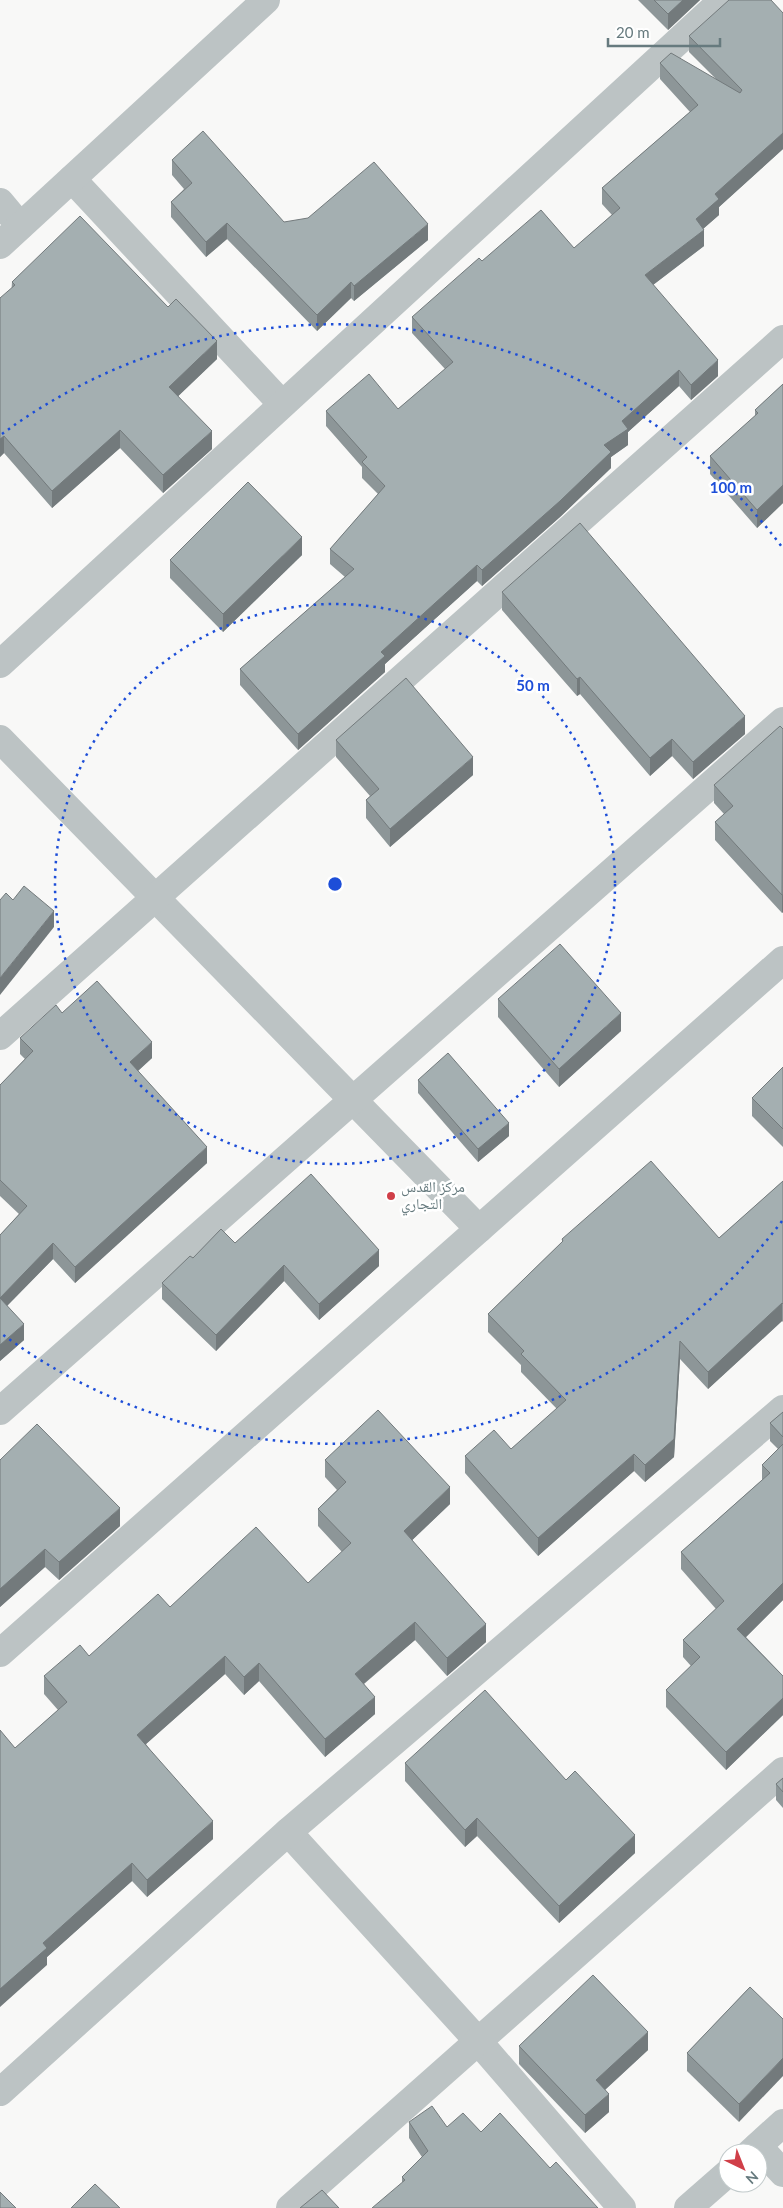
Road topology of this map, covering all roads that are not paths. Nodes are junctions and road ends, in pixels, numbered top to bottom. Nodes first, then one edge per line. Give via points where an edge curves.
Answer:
1 (266, 0) edge
2 (723, 0) edge
3 (72, 179) junction
4 (0, 202) edge
5 (20, 226) junction
6 (0, 245) edge
7 (783, 339) edge
8 (281, 404) junction
9 (0, 664) edge
10 (783, 721) edge
11 (0, 739) edge
12 (156, 898) junction
13 (783, 960) edge
14 (0, 1036) edge
15 (353, 1100) junction
16 (479, 1229) junction
17 (783, 1409) edge
18 (0, 1411) edge
19 (0, 1652) edge
20 (783, 1771) edge
21 (288, 1832) junction
22 (478, 2042) junction
23 (0, 2092) edge
24 (783, 2124) edge
25 (761, 2143) edge
26 (768, 2161) edge
27 (783, 2173) edge
28 (718, 2182) edge
29 (290, 2208) edge
30 (622, 2208) edge
31 (688, 2208) edge

1 - 3 street
2 - 8 street
3 - 5 street
3 - 8 street
4 - 5 street
5 - 6 street
7 - 12 street
8 - 9 street
10 - 15 street
11 - 12 street
12 - 14 street
12 - 15 street
13 - 16 street
15 - 16 street
15 - 18 street
16 - 19 street
17 - 21 street
20 - 22 street
21 - 22 street
21 - 23 street
22 - 29 street
22 - 30 street
24 - 25 street
26 - 27 street
28 - 31 street

